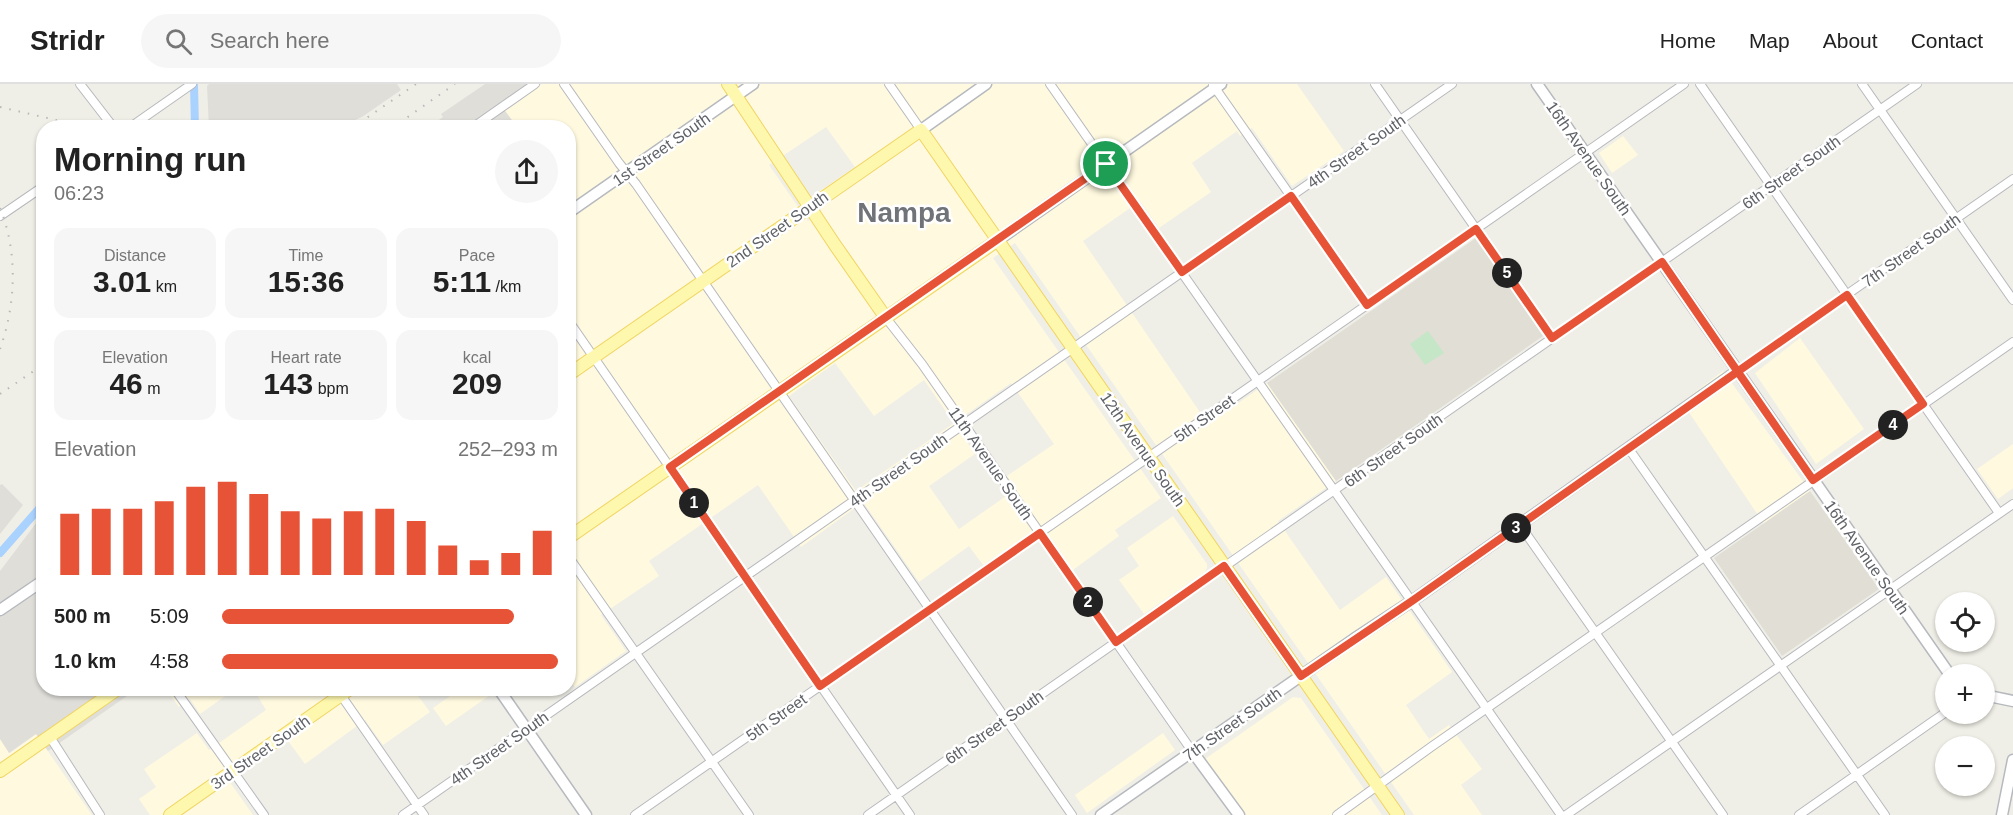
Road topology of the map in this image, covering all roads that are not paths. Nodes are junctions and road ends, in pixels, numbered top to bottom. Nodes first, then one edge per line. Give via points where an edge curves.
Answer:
1 (80, 84) edge
2 (535, 84) edge
3 (564, 84) edge
4 (728, 84) edge
5 (753, 84) edge
6 (889, 84) edge
7 (986, 84) edge
8 (1050, 84) edge
9 (1375, 84) edge
10 (1452, 84) edge
11 (1537, 84) edge
12 (1684, 84) edge
13 (1700, 84) edge
14 (1862, 84) edge
15 (1917, 84) edge
16 (190, 85) edge
17 (1216, 85) edge
18 (736, 96) junction
19 (1880, 110) junction
20 (108, 120) edge
21 (140, 120) edge
22 (483, 120) edge
23 (1400, 120) junction
24 (921, 130) junction
25 (1586, 153) junction
26 (1106, 164) junction
27 (627, 173) junction
28 (2013, 179) edge
29 (1771, 186) junction
30 (36, 191) edge
31 (1291, 196) junction
32 (810, 207) junction
33 (576, 208) edge
34 (0, 216) edge
35 (1956, 219) junction
36 (1476, 229) junction
37 (998, 240) junction
38 (1662, 262) junction
39 (1182, 272) junction
40 (703, 282) junction
41 (1847, 295) junction
42 (2013, 300) edge
43 (1367, 305) junction
44 (886, 318) junction
45 (576, 332) edge
46 (1552, 338) junction
47 (2013, 342) edge
48 (1072, 348) junction
49 (594, 358) junction
50 (576, 370) edge
51 (1737, 372) junction
52 (1258, 382) junction
53 (779, 392) junction
54 (1923, 404) junction
55 (963, 424) junction
56 (1629, 449) junction
57 (1149, 456) junction
58 (670, 467) junction
59 (1813, 480) junction
60 (1334, 490) junction
61 (854, 500) junction
62 (2013, 504) edge
63 (1999, 513) junction
64 (1520, 525) junction
65 (576, 532) edge
66 (1040, 533) junction
67 (1705, 556) junction
68 (1224, 566) junction
69 (576, 567) edge
70 (745, 577) junction
71 (36, 585) edge
72 (1890, 589) junction
73 (1412, 601) junction
74 (0, 610) edge
75 (930, 610) junction
76 (1596, 632) junction
77 (1116, 642) junction
78 (635, 652) junction
79 (1942, 664) edge
80 (1781, 666) junction
81 (1301, 676) junction
82 (820, 686) junction
83 (576, 693) edge
84 (108, 696) edge
85 (180, 696) edge
86 (336, 696) edge
87 (346, 696) edge
88 (503, 696) edge
89 (572, 696) edge
90 (1995, 697) edge
91 (2013, 701) edge
92 (1486, 708) junction
93 (1005, 719) junction
94 (1935, 720) edge
95 (525, 729) junction
96 (50, 737) junction
97 (1671, 742) junction
98 (1192, 751) junction
99 (2013, 760) edge
100 (712, 762) junction
101 (0, 771) edge
102 (233, 771) junction
103 (1856, 775) junction
104 (1377, 785) junction
105 (897, 795) junction
106 (417, 805) junction
107 (100, 815) edge
108 (170, 815) edge
109 (264, 815) edge
110 (403, 815) edge
111 (424, 815) edge
112 (586, 815) edge
113 (635, 815) edge
114 (748, 815) edge
115 (868, 815) edge
116 (910, 815) edge
117 (1072, 815) edge
118 (1101, 815) edge
119 (1239, 815) edge
120 (1337, 815) edge
121 (1398, 815) edge
122 (1561, 815) edge
123 (1566, 815) edge
124 (1723, 815) edge
125 (1799, 815) edge
126 (1885, 815) edge
127 (2001, 815) edge

1 - 20 street
2 - 22 street
3 - 27 street
4 - 18 main road
5 - 18 street, 1st Street South
6 - 24 street, 12th Avenue South
7 - 24 street, 2nd Street South
8 - 26 street
9 - 23 street
10 - 23 street, 4th Street South
11 - 25 street, 16th Avenue South
12 - 25 street, 5th Street
13 - 29 street
14 - 19 street
15 - 19 street, 6th Street South
16 - 21 street
17 - 26 street
17 - 31 street
18 - 27 street, 1st Street South
18 - 32 main road
19 - 29 street, 6th Street South
19 - 35 street
23 - 31 street, 4th Street South
23 - 36 street
24 - 32 main road, 2nd Street South
24 - 37 main road, 12th Avenue South
25 - 36 street, 5th Street
25 - 38 street, 16th Avenue South
26 - 37 street
26 - 39 street
27 - 33 street, 1st Street South
27 - 40 street
28 - 35 street, 7th Street South
29 - 38 street, 6th Street South
29 - 41 street
30 - 34 street
31 - 39 street, 4th Street South
31 - 43 street
32 - 40 main road, 2nd Street South
32 - 44 main road
35 - 41 street, 7th Street South
35 - 42 street
36 - 43 street, 5th Street
36 - 46 street
37 - 44 main road
37 - 48 main road, 12th Avenue South
38 - 46 street, 6th Street South
38 - 51 street, 16th Avenue South
39 - 48 street, 4th Street South
39 - 52 street
40 - 49 main road, 2nd Street South
40 - 53 street
41 - 51 street, 7th Street South
41 - 54 street
43 - 52 street, 5th Street
44 - 53 main road
44 - 55 street, 11th Avenue South
45 - 49 street
46 - 60 street, 6th Street South
47 - 54 street
48 - 55 street, 4th Street South
48 - 57 main road, 12th Avenue South
49 - 50 main road, 2nd Street South
49 - 58 street
51 - 56 street, 7th Street South
51 - 59 street, 16th Avenue South
52 - 57 street, 5th Street
52 - 60 street
53 - 58 main road
53 - 61 street
54 - 59 street
54 - 63 street
55 - 61 street, 4th Street South
55 - 66 street, 11th Avenue South
56 - 64 street, 7th Street South
56 - 67 street
57 - 66 street, 5th Street
57 - 68 main road, 12th Avenue South
58 - 65 main road
58 - 70 street
59 - 67 street
59 - 72 street, 16th Avenue South
60 - 68 street, 6th Street South
60 - 73 street
61 - 70 street, 4th Street South
61 - 75 street
62 - 63 street
63 - 72 street
64 - 73 street, 7th Street South
64 - 76 street
66 - 75 street, 5th Street
66 - 77 street, 11th Avenue South
67 - 76 street
67 - 80 street
68 - 77 street, 6th Street South
68 - 81 main road, 12th Avenue South
69 - 78 street
70 - 78 street, 4th Street South
70 - 82 street
71 - 74 street
72 - 79 street, 16th Avenue South
72 - 80 street
73 - 81 street, 7th Street South
73 - 92 street
75 - 82 street, 5th Street
75 - 93 street
76 - 92 street
76 - 97 street
77 - 93 street, 6th Street South
77 - 98 street, 11th Avenue South
78 - 83 street, 4th Street South
78 - 100 street
80 - 97 street
80 - 103 street
81 - 98 street, 7th Street South
81 - 104 main road, 12th Avenue South
82 - 100 street, 5th Street
82 - 105 street
84 - 96 main road
85 - 102 street
86 - 102 main road, 3rd Street South
87 - 106 street
88 - 95 street
89 - 95 street, 4th Street South
90 - 91 street
92 - 104 street
92 - 122 street
93 - 105 street, 6th Street South
93 - 117 street
94 - 103 street
95 - 106 street, 4th Street South
95 - 112 street
96 - 101 main road
96 - 107 street
97 - 123 street
97 - 124 street
98 - 118 street, 7th Street South
98 - 119 street, 11th Avenue South
99 - 127 street
100 - 113 street, 5th Street
100 - 114 street
102 - 108 main road, 3rd Street South
102 - 109 street
103 - 125 street
103 - 126 street
104 - 120 street
104 - 121 main road, 12th Avenue South
105 - 115 street, 6th Street South
105 - 116 street
106 - 110 street, 4th Street South
106 - 111 street

